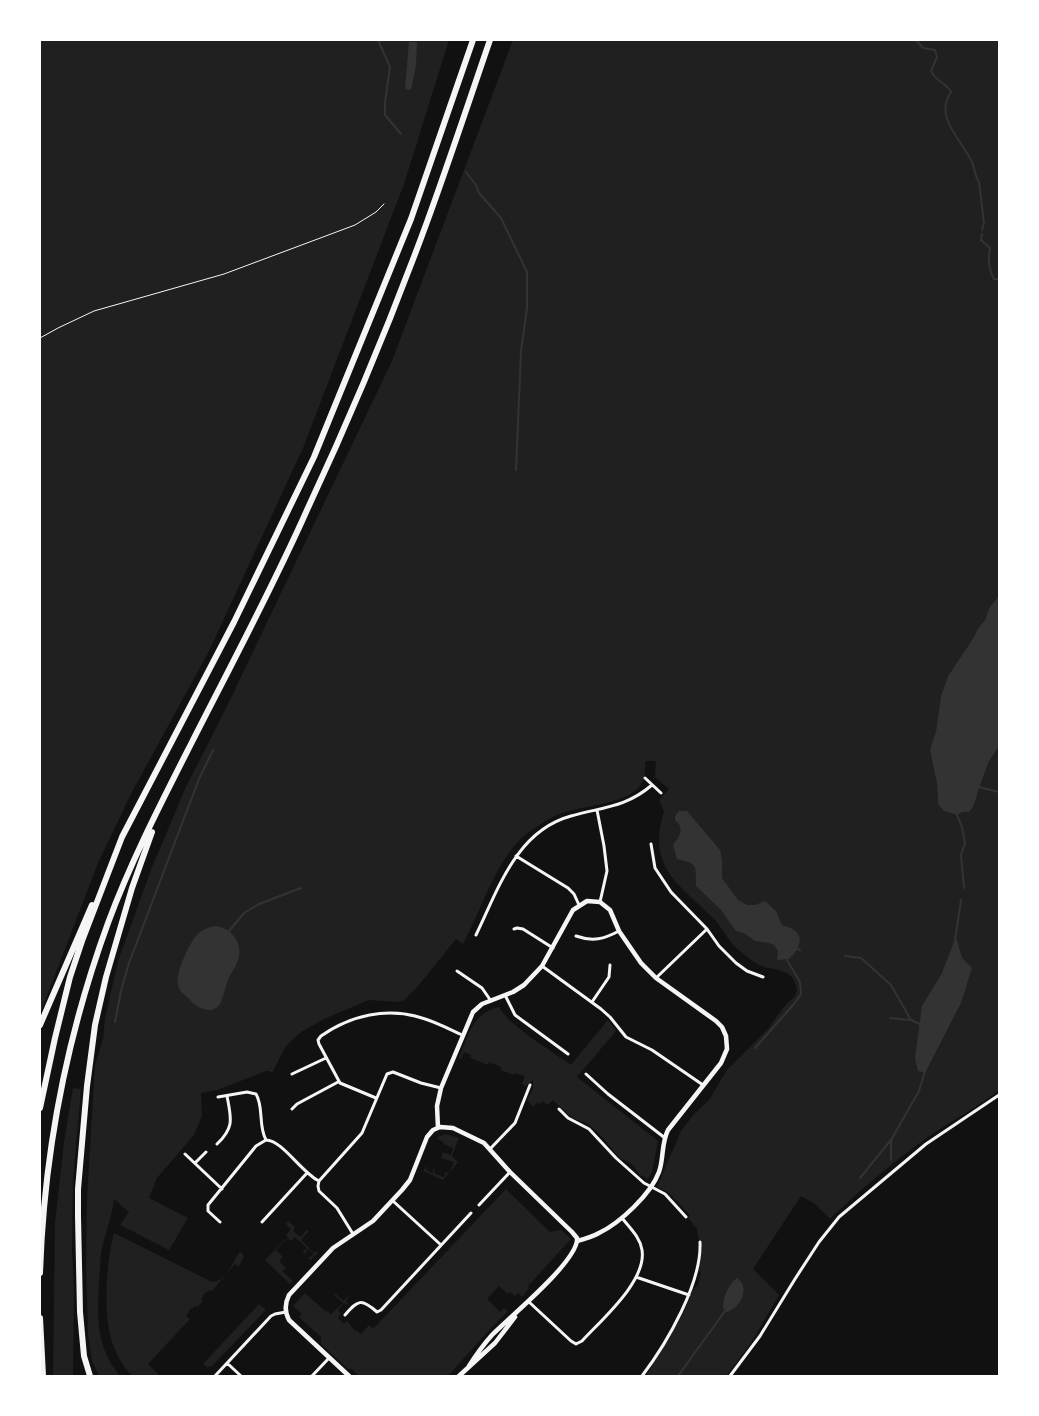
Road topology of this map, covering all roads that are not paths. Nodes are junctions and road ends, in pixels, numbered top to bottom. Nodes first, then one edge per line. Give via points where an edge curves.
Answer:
1 (473, 40) edge
2 (490, 40) edge
3 (645, 778) dead end
4 (652, 785) junction
5 (662, 793) dead end
6 (165, 795) junction
7 (597, 810) junction
8 (122, 837) junction
9 (651, 844) dead end
10 (516, 856) junction
11 (600, 902) junction
12 (579, 905) junction
13 (514, 929) dead end
14 (707, 930) junction
15 (619, 931) junction
16 (476, 935) dead end
17 (576, 936) dead end
18 (553, 948) junction
19 (542, 966) junction
20 (610, 966) dead end
21 (456, 971) dead end
22 (654, 976) junction
23 (763, 977) dead end
24 (505, 995) junction
25 (491, 1001) junction
26 (592, 1002) junction
27 (40, 1026) edge
28 (462, 1035) junction
29 (568, 1054) dead end
30 (326, 1058) junction
31 (292, 1074) dead end
32 (586, 1074) dead end
33 (338, 1082) junction
34 (530, 1085) dead end
35 (704, 1086) junction
36 (441, 1088) junction
37 (999, 1095) edge
38 (228, 1096) junction
39 (218, 1098) dead end
40 (376, 1098) junction
41 (40, 1108) edge
42 (292, 1109) dead end
43 (559, 1110) dead end
44 (438, 1128) junction
45 (665, 1138) junction
46 (266, 1140) junction
47 (217, 1144) dead end
48 (490, 1149) junction
49 (206, 1152) dead end
50 (186, 1154) dead end
51 (195, 1163) junction
52 (510, 1172) junction
53 (307, 1173) junction
54 (319, 1181) junction
55 (650, 1187) junction
56 (222, 1189) junction
57 (393, 1201) junction
58 (479, 1204) dead end
59 (471, 1213) dead end
60 (622, 1217) junction
61 (686, 1217) dead end
62 (220, 1222) dead end
63 (262, 1222) dead end
64 (353, 1234) junction
65 (577, 1241) junction
66 (700, 1242) dead end
67 (441, 1245) junction
68 (40, 1273) edge
69 (636, 1277) junction
70 (689, 1295) junction
71 (529, 1302) junction
72 (286, 1312) junction
73 (346, 1315) dead end
74 (40, 1318) edge
75 (329, 1358) junction
76 (227, 1363) junction
77 (43, 1376) edge
78 (90, 1376) edge
79 (215, 1376) edge
80 (241, 1376) edge
81 (312, 1376) edge
82 (348, 1376) edge
83 (459, 1376) edge
84 (642, 1376) edge
85 (730, 1376) edge

1 - 8 highway via 411,219 314,457 234,622
2 - 6 highway via 428,221 367,375 259,612
3 - 4 street
4 - 5 street
4 - 7 street via 629,801
6 - 68 highway via 114,908 77,1017 52,1134
6 - 78 highway via 117,938 92,1040 78,1198 80,1312 84,1356
7 - 10 street via 555,822 533,836
7 - 11 street via 607,871
8 - 27 highway
8 - 41 highway via 70,977
9 - 14 street via 660,877
10 - 12 street via 568,888
10 - 16 street
11 - 12 street via 587,901
11 - 15 street via 610,910
12 - 18 street via 570,915
13 - 18 street via 523,929
14 - 22 street
14 - 23 street via 736,963
15 - 17 street via 598,940
15 - 22 street
18 - 19 street
19 - 24 street via 524,986
19 - 26 street
20 - 26 street via 609,978
21 - 25 street via 482,988
22 - 35 street via 716,1021 725,1033 725,1056
24 - 25 street
24 - 29 street via 515,1015
25 - 28 street via 473,1012
26 - 35 street via 626,1037 652,1050
28 - 30 street via 416,1016 364,1015 320,1037 318,1042
28 - 36 street
30 - 31 street
30 - 33 street
32 - 45 street
33 - 40 street
33 - 42 street
34 - 48 street via 515,1123
35 - 45 street
36 - 40 street via 390,1072
36 - 44 street via 437,1106
37 - 85 street via 926,1144 839,1217
38 - 39 street
38 - 46 street via 250,1092 258,1096
38 - 47 street via 231,1124
40 - 54 street via 362,1133
43 - 55 street via 589,1129
44 - 48 street via 453,1128 480,1140
44 - 57 street via 427,1137 410,1180
45 - 55 street via 660,1170
46 - 53 street via 277,1144
46 - 56 street via 256,1146
48 - 52 street
49 - 51 street
50 - 51 street
51 - 56 street
52 - 58 street
52 - 65 street via 572,1232
53 - 54 street
53 - 63 street
54 - 64 street via 319,1191 337,1208
55 - 60 street
55 - 61 street via 665,1194
56 - 62 street via 208,1205 208,1211
57 - 64 street via 373,1221
57 - 67 street
59 - 67 street
60 - 65 street via 599,1233
60 - 69 street via 635,1234 642,1251
64 - 72 street via 333,1248 289,1295
65 - 71 street via 572,1254
66 - 70 street
67 - 73 street via 379,1311 362,1302
69 - 70 street
69 - 71 street via 630,1288 576,1344
70 - 84 street
71 - 83 street via 489,1339
72 - 75 street via 292,1323
72 - 76 street via 271,1316
74 - 77 highway
75 - 81 street
75 - 82 street
76 - 79 street
76 - 80 street

